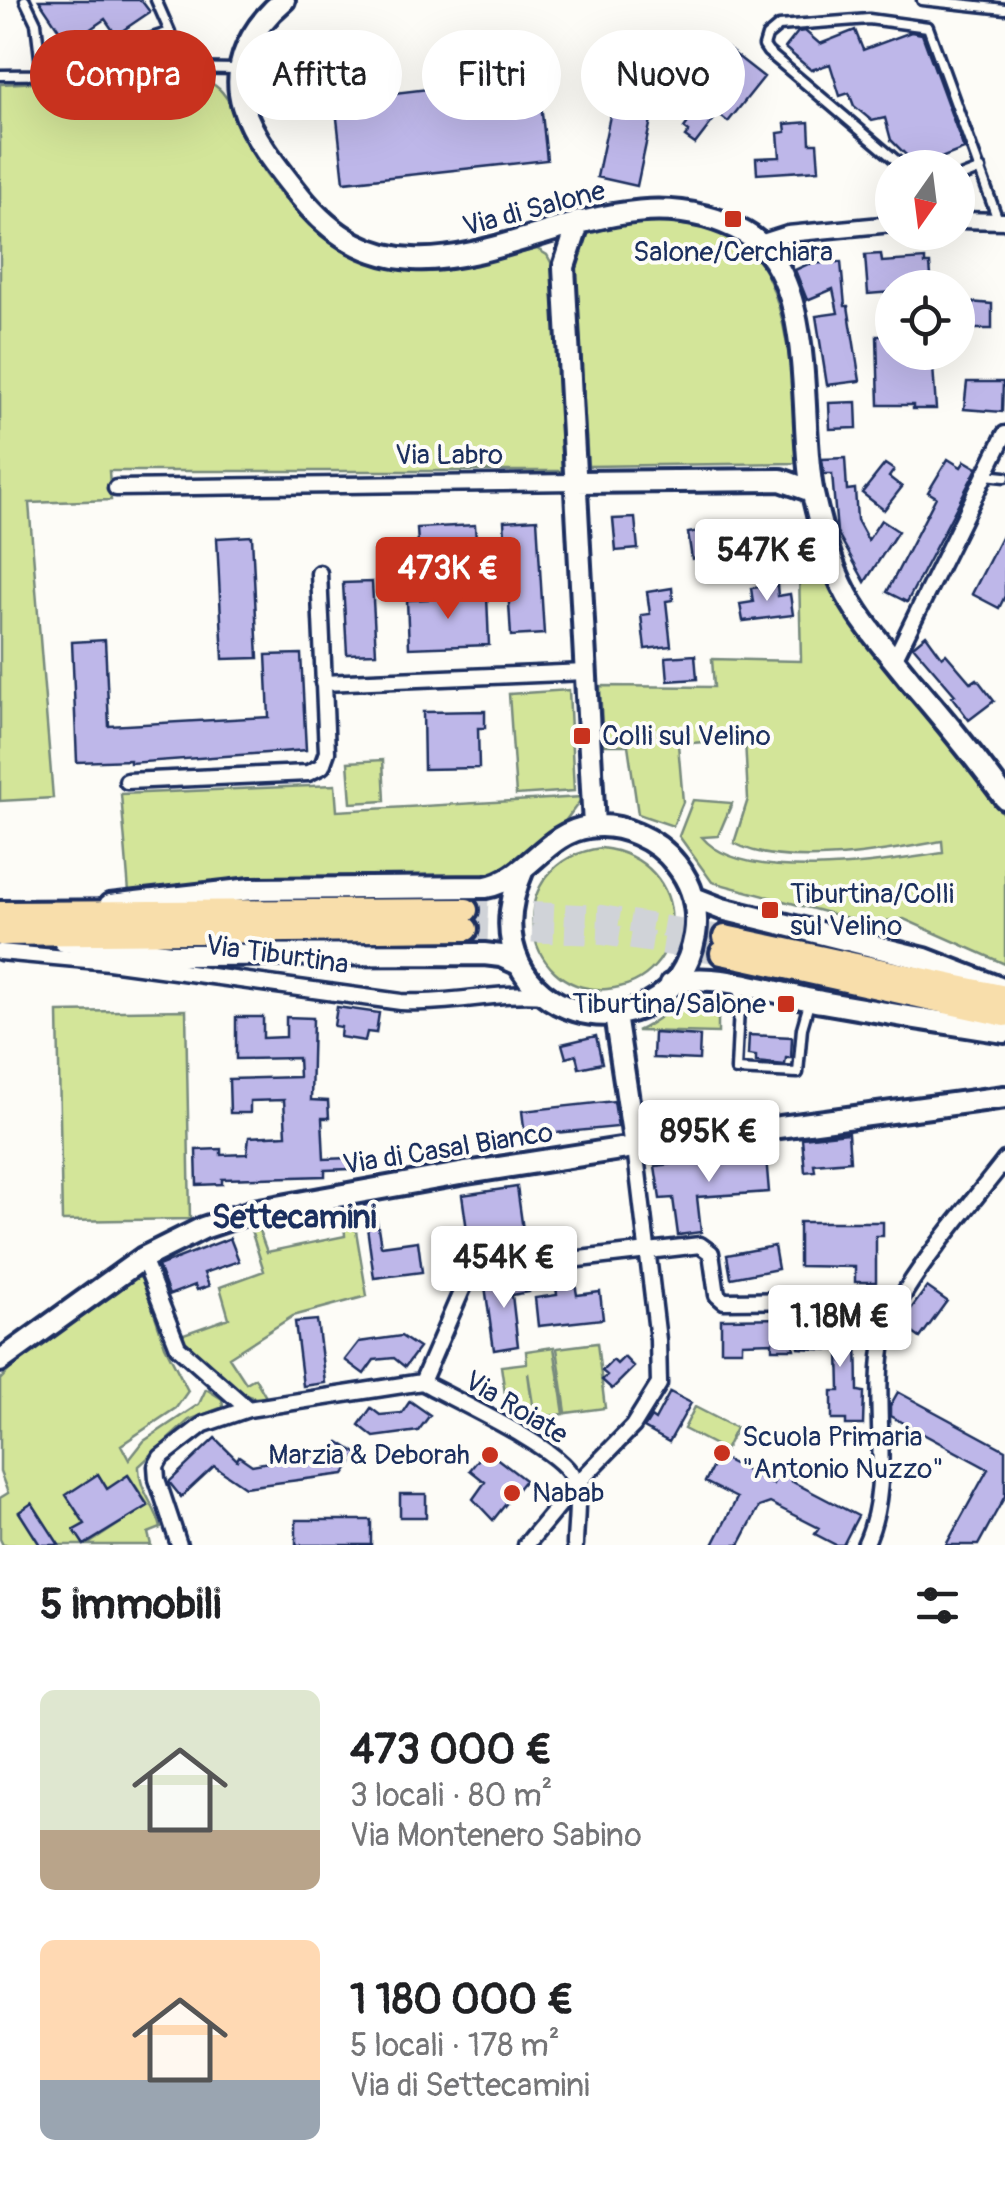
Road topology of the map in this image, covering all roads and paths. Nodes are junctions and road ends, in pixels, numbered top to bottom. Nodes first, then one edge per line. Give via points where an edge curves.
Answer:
1 (25, 0) edge
2 (156, 0) edge
3 (284, 0) edge
4 (922, 0) edge
5 (1005, 9) edge
6 (37, 30) edge
7 (169, 30) edge
8 (256, 30) edge
9 (30, 74) edge
10 (0, 75) edge
11 (249, 120) edge
12 (884, 150) edge
13 (974, 150) edge
14 (975, 154) edge
15 (981, 170) junction
16 (975, 172) edge
17 (975, 220) edge
18 (579, 221) junction
19 (1001, 221) edge
20 (875, 226) edge
21 (528, 237) junction
22 (760, 243) junction
23 (564, 267) junction
24 (1005, 434) edge
25 (809, 458) junction
26 (985, 474) junction
27 (1005, 477) edge
28 (782, 480) junction
29 (576, 482) junction
30 (116, 488) dead end
31 (812, 491) junction
32 (319, 574) dead end
33 (894, 660) junction
34 (586, 672) junction
35 (324, 683) junction
36 (127, 781) dead end
37 (1005, 798) edge
38 (594, 826) junction
39 (523, 869) junction
40 (694, 898) junction
41 (0, 913) edge
42 (66, 913) junction
43 (0, 935) edge
44 (857, 942) junction
45 (0, 952) edge
46 (520, 964) junction
47 (1005, 976) edge
48 (671, 984) junction
49 (740, 986) junction
50 (1005, 994) edge
51 (545, 995) junction
52 (810, 1000) junction
53 (615, 1015) junction
54 (1005, 1015) edge
55 (1005, 1032) edge
56 (1005, 1097) edge
57 (634, 1147) junction
58 (1005, 1160) edge
59 (647, 1250) junction
60 (143, 1258) junction
61 (900, 1299) junction
62 (0, 1362) edge
63 (422, 1382) junction
64 (248, 1409) junction
65 (576, 1486) junction
66 (178, 1545) edge
67 (526, 1545) edge
68 (575, 1545) edge
69 (865, 1545) edge

1 - 6 lane
2 - 7 lane
3 - 8 street
4 - 5 lane
9 - 10 lane
11 - 21 street, Via di Salone via 305,203 350,242 422,262
12 - 13 lane via 768,52 767,36 778,26 869,19 928,27
14 - 15 lane
15 - 16 lane
15 - 19 lane
17 - 19 street
18 - 21 street, Via di Salone
18 - 22 street, Via di Salone via 630,212 685,213 736,228
18 - 23 street
20 - 22 street
21 - 23 street via 545,244
22 - 25 street via 778,266 793,310
23 - 29 street
24 - 26 street
25 - 28 street
25 - 31 street
26 - 27 lane
26 - 33 street
28 - 29 street, Via Labro
28 - 31 street, Via Labro
29 - 30 street, Via Labro
29 - 34 street
31 - 33 street via 848,596
32 - 35 street
33 - 37 street
34 - 35 street
34 - 38 street
35 - 36 street via 326,757 314,772
38 - 39 street, Via Tiburtina via 557,838
38 - 40 street via 660,847 681,869
39 - 42 street, Via Tiburtina via 486,887 251,889
39 - 46 street, Via Tiburtina via 509,920
40 - 44 street
40 - 48 street via 693,944
41 - 42 main road, Via Tiburtina
42 - 43 main road, Via Tiburtina via 466,919
43 - 46 street, Via Tiburtina via 170,955 484,954
44 - 47 street via 912,941
44 - 50 street via 934,962
45 - 51 street, Via Tiburtina via 402,1002
46 - 51 street, Via Tiburtina
48 - 49 street via 696,978
48 - 53 street via 638,1008
49 - 52 street
49 - 52 lane via 736,1070 798,1073
50 - 54 main road via 723,945
51 - 53 street, Via Tiburtina via 582,1013
52 - 55 street
53 - 57 street
56 - 57 street, Via di Casal Bianco
57 - 59 street
57 - 60 street, Via di Casal Bianco via 260,1210
58 - 61 street
59 - 61 street via 707,1248 717,1295 727,1302
59 - 63 street via 473,1274
59 - 65 street via 657,1388 633,1426
60 - 62 street, Via di Casal Bianco
60 - 64 street via 180,1351
61 - 69 street via 882,1354 878,1486
63 - 64 street
63 - 65 street, Via Roiate via 551,1455
64 - 66 street via 204,1424 158,1463
65 - 67 street
65 - 68 street, Via Roiate

